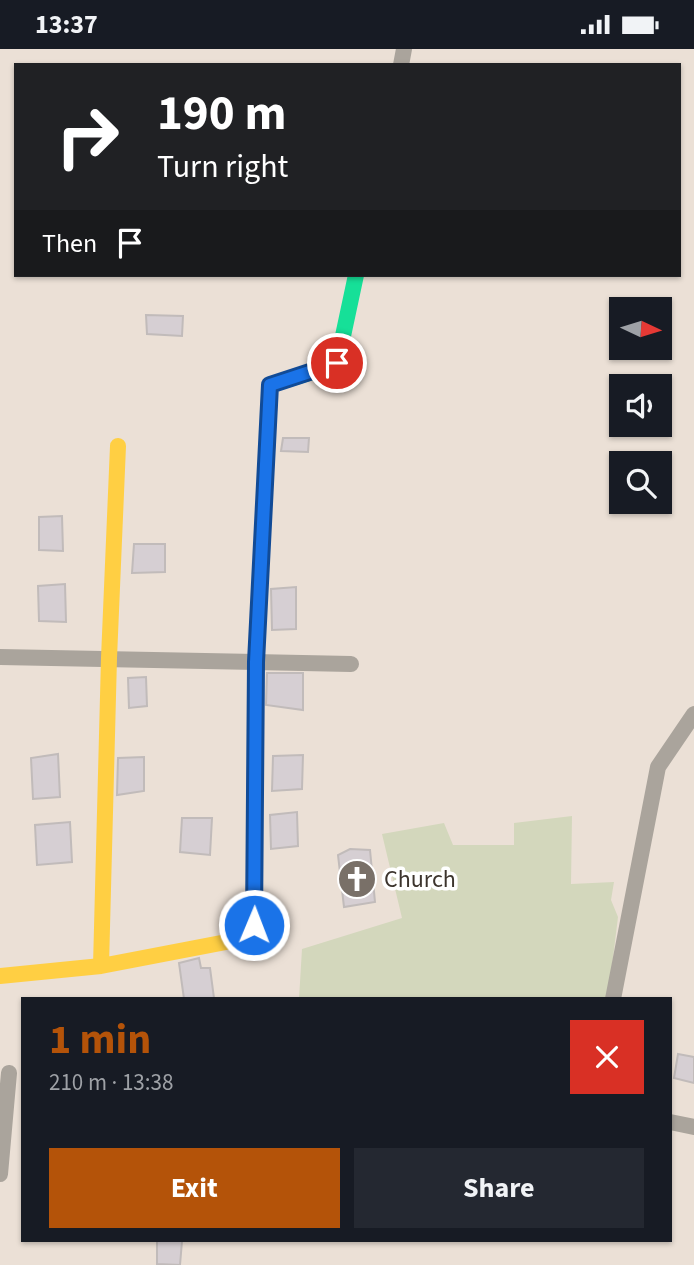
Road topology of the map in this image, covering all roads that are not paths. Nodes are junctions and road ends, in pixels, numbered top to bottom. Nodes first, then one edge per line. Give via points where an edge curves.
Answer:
1 (356, 277) edge
2 (118, 446) dead end
3 (0, 657) edge
4 (109, 658) junction
5 (256, 662) junction
6 (351, 664) dead end
7 (694, 715) edge
8 (101, 966) junction
9 (0, 976) edge
10 (612, 997) edge
11 (10, 1074) edge
12 (672, 1122) edge
13 (694, 1128) edge
14 (0, 1174) edge

1 - 5 street via 337,363 270,385
2 - 4 street
3 - 4 street
4 - 5 street
4 - 8 street
5 - 6 street
5 - 8 street via 254,925 247,938
7 - 10 street via 658,767
8 - 9 street
11 - 14 street
12 - 13 street

